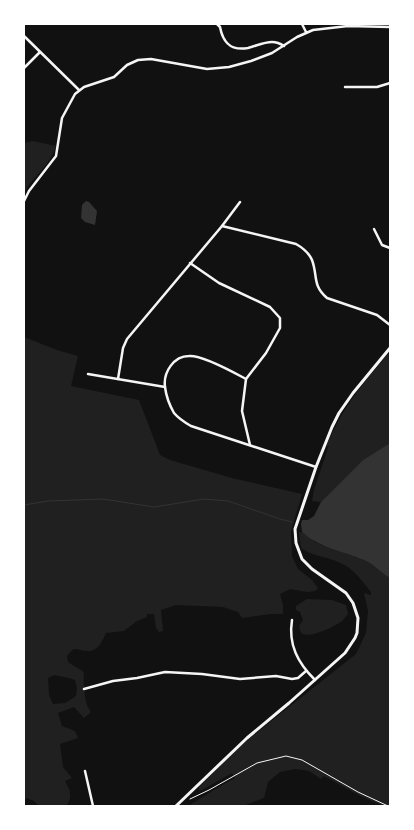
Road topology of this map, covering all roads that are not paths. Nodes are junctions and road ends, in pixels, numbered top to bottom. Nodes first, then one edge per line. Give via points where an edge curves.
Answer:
1 (217, 24) edge
2 (302, 24) edge
3 (390, 27) edge
4 (306, 32) junction
5 (24, 36) edge
6 (285, 46) junction
7 (40, 52) junction
8 (24, 68) edge
9 (390, 83) edge
10 (345, 87) dead end
11 (79, 90) junction
12 (24, 200) edge
13 (240, 202) dead end
14 (222, 226) junction
15 (374, 229) dead end
16 (390, 248) edge
17 (190, 263) junction
18 (390, 325) edge
19 (390, 348) edge
20 (88, 374) dead end
21 (118, 379) junction
22 (246, 379) junction
23 (165, 387) junction
24 (250, 446) junction
25 (316, 467) junction
26 (292, 620) dead end
27 (306, 671) junction
28 (315, 680) junction
29 (84, 689) dead end
30 (85, 771) dead end
31 (93, 806) edge
32 (176, 806) edge

1 - 6 street via 226,44 236,48 272,42
2 - 4 street
3 - 4 street via 348,26
4 - 6 street
5 - 7 street
6 - 11 street via 245,63 217,69 151,59 138,60 127,65 114,77
7 - 8 street
7 - 11 street
9 - 10 street via 377,87
11 - 12 street via 69,102 62,118 56,156
13 - 14 street
14 - 17 street
14 - 18 street via 296,244 305,249 312,259 317,285 327,298 377,315
15 - 16 street via 382,245
17 - 21 street via 128,338 123,348
17 - 22 street via 219,283 270,307 280,318 280,328 266,353
19 - 25 main road via 338,415
20 - 21 street
21 - 23 street
22 - 23 street via 226,368 190,355 174,361 168,370
22 - 24 street via 242,411
23 - 24 street via 174,412 180,420
24 - 25 street
25 - 28 main road via 296,524 296,547 306,564 346,593 358,618 357,633 349,647
26 - 27 street via 293,648
27 - 28 street
27 - 29 street via 298,678 292,679 276,676 240,679 165,672
28 - 32 main road via 241,743
30 - 31 street

